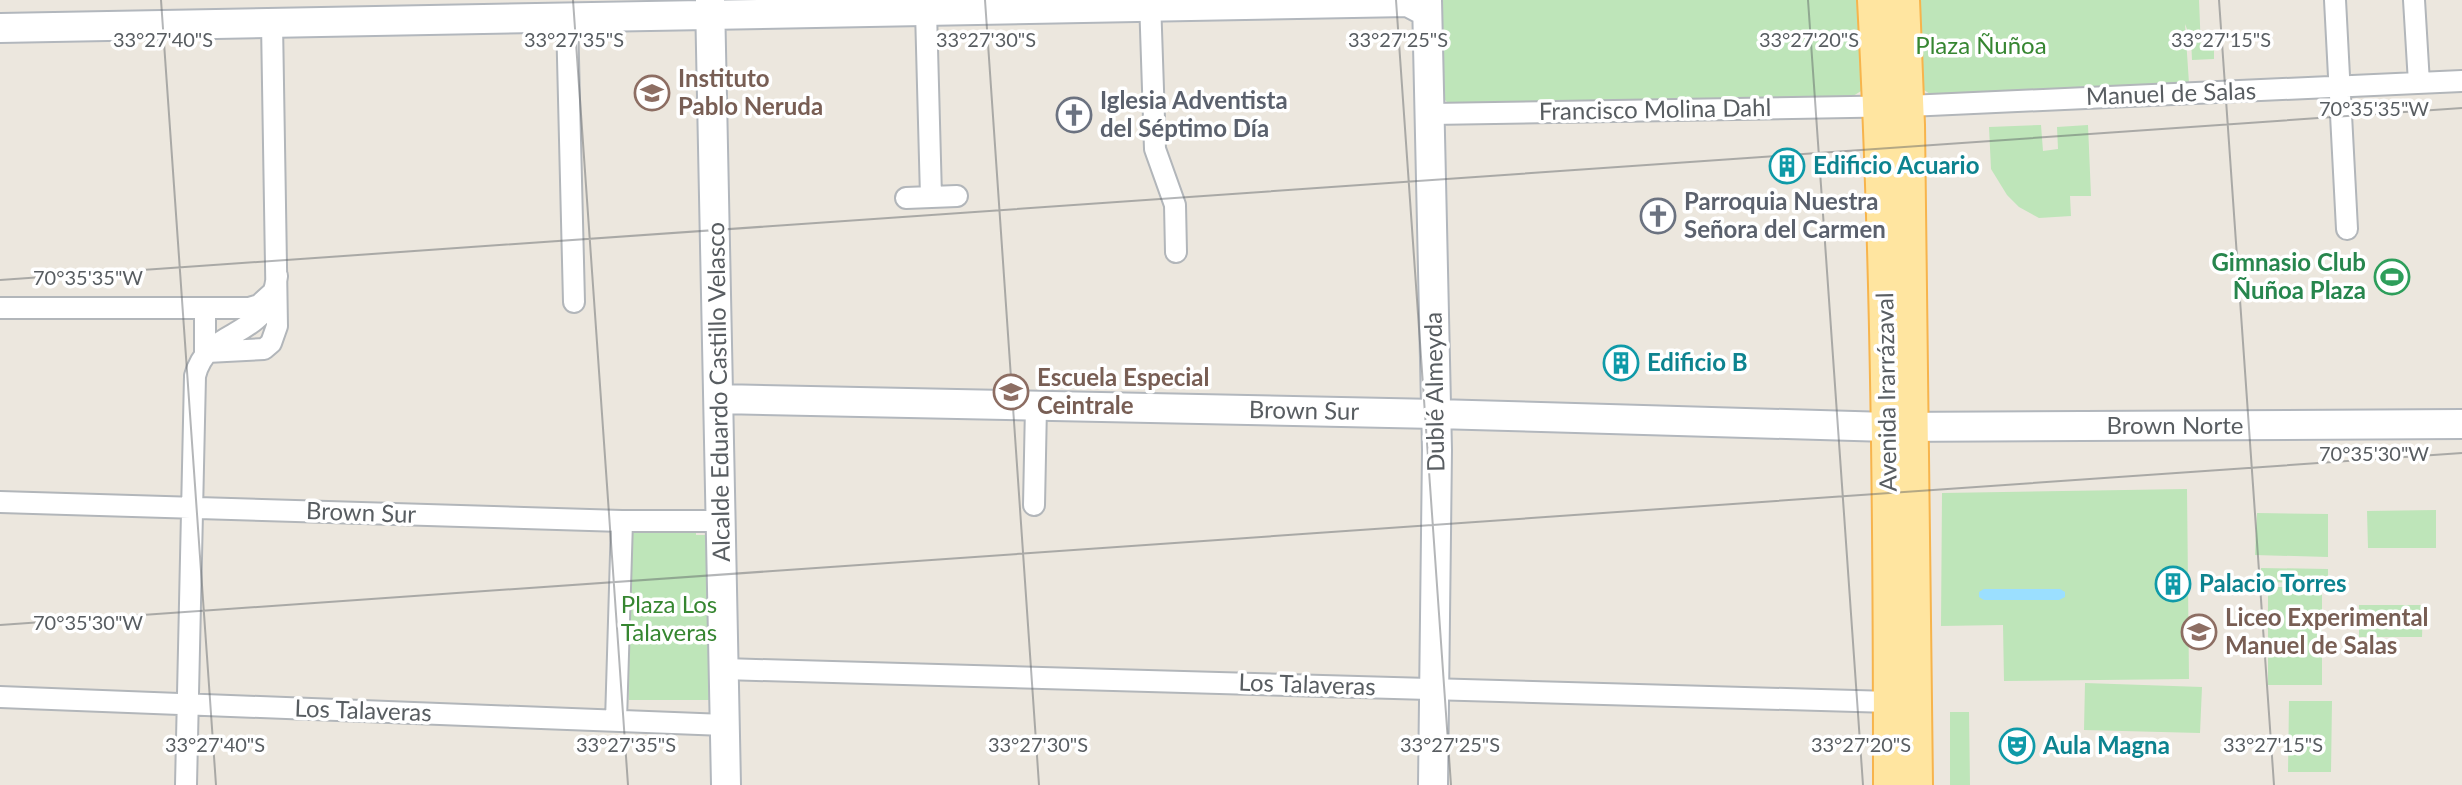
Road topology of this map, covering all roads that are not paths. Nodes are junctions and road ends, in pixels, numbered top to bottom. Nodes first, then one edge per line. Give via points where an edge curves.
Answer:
1 (1874, 0) edge
2 (1903, 0) edge
3 (2335, 0) edge
4 (2414, 0) edge
5 (1150, 4) edge
6 (1419, 4) edge
7 (710, 8) edge
8 (926, 11) junction
9 (567, 18) junction
10 (272, 23) junction
11 (0, 28) edge
12 (2462, 81) edge
13 (2419, 83) junction
14 (2340, 87) junction
15 (1894, 106) junction
16 (1431, 114) junction
17 (957, 196) dead end
18 (931, 197) junction
19 (906, 198) dead end
20 (2347, 229) dead end
21 (1176, 252) dead end
22 (277, 276) junction
23 (574, 302) dead end
24 (0, 308) edge
25 (205, 309) junction
26 (205, 352) junction
27 (719, 399) junction
28 (1036, 406) junction
29 (1436, 414) junction
30 (2462, 424) edge
31 (1900, 427) junction
32 (0, 502) edge
33 (1034, 505) dead end
34 (192, 508) junction
35 (622, 521) junction
36 (722, 521) junction
37 (724, 669) junction
38 (1433, 689) junction
39 (0, 697) edge
40 (1890, 702) junction
41 (188, 705) junction
42 (616, 721) junction
43 (725, 725) junction
44 (186, 785) edge
45 (726, 785) edge
46 (1433, 785) edge
47 (1890, 785) edge
48 (1916, 785) edge

1 - 15 main road, Avenida Irarrázaval
2 - 15 main road, Avenida Irarrázaval
3 - 14 street
4 - 13 street
5 - 6 street
5 - 8 street
5 - 21 street via 1155,149 1175,205
6 - 16 street, Dublé Almeyda
7 - 8 street
7 - 9 street
7 - 27 street, Alcalde Eduardo Castillo Velasco
8 - 18 street
9 - 10 street
9 - 23 street
10 - 11 street
10 - 22 street
12 - 13 street, Manuel de Salas
13 - 14 street, Manuel de Salas
14 - 15 street, Manuel de Salas
14 - 20 street
15 - 16 street, Francisco Molina Dahl
15 - 31 main road, Avenida Irarrázaval
16 - 29 street, Dublé Almeyda
17 - 18 street
18 - 19 street
22 - 25 street via 259,305
22 - 26 street via 264,314
22 - 26 street via 277,326 271,343 257,351
24 - 25 street
25 - 26 street
26 - 34 street via 193,389
27 - 28 street, Brown Sur
27 - 36 street, Alcalde Eduardo Castillo Velasco
28 - 29 street, Brown Sur
28 - 33 street
29 - 31 street, Brown Sur
29 - 38 street, Dublé Almeyda
30 - 31 street, Brown Norte
31 - 40 main road, Avenida Irarrázaval
31 - 48 main road, Avenida Irarrázaval
32 - 34 street, Brown Sur
34 - 35 street, Brown Sur
34 - 41 street
35 - 36 street, Brown Sur
35 - 42 street
36 - 37 street, Alcalde Eduardo Castillo Velasco
37 - 38 street, Los Talaveras
37 - 43 street, Alcalde Eduardo Castillo Velasco
38 - 40 street, Los Talaveras
38 - 46 street, Dublé Almeyda
39 - 41 street, Los Talaveras
40 - 47 main road, Avenida Irarrázaval
41 - 42 street, Los Talaveras
41 - 44 street
42 - 43 street, Los Talaveras
43 - 45 street, Alcalde Eduardo Castillo Velasco

